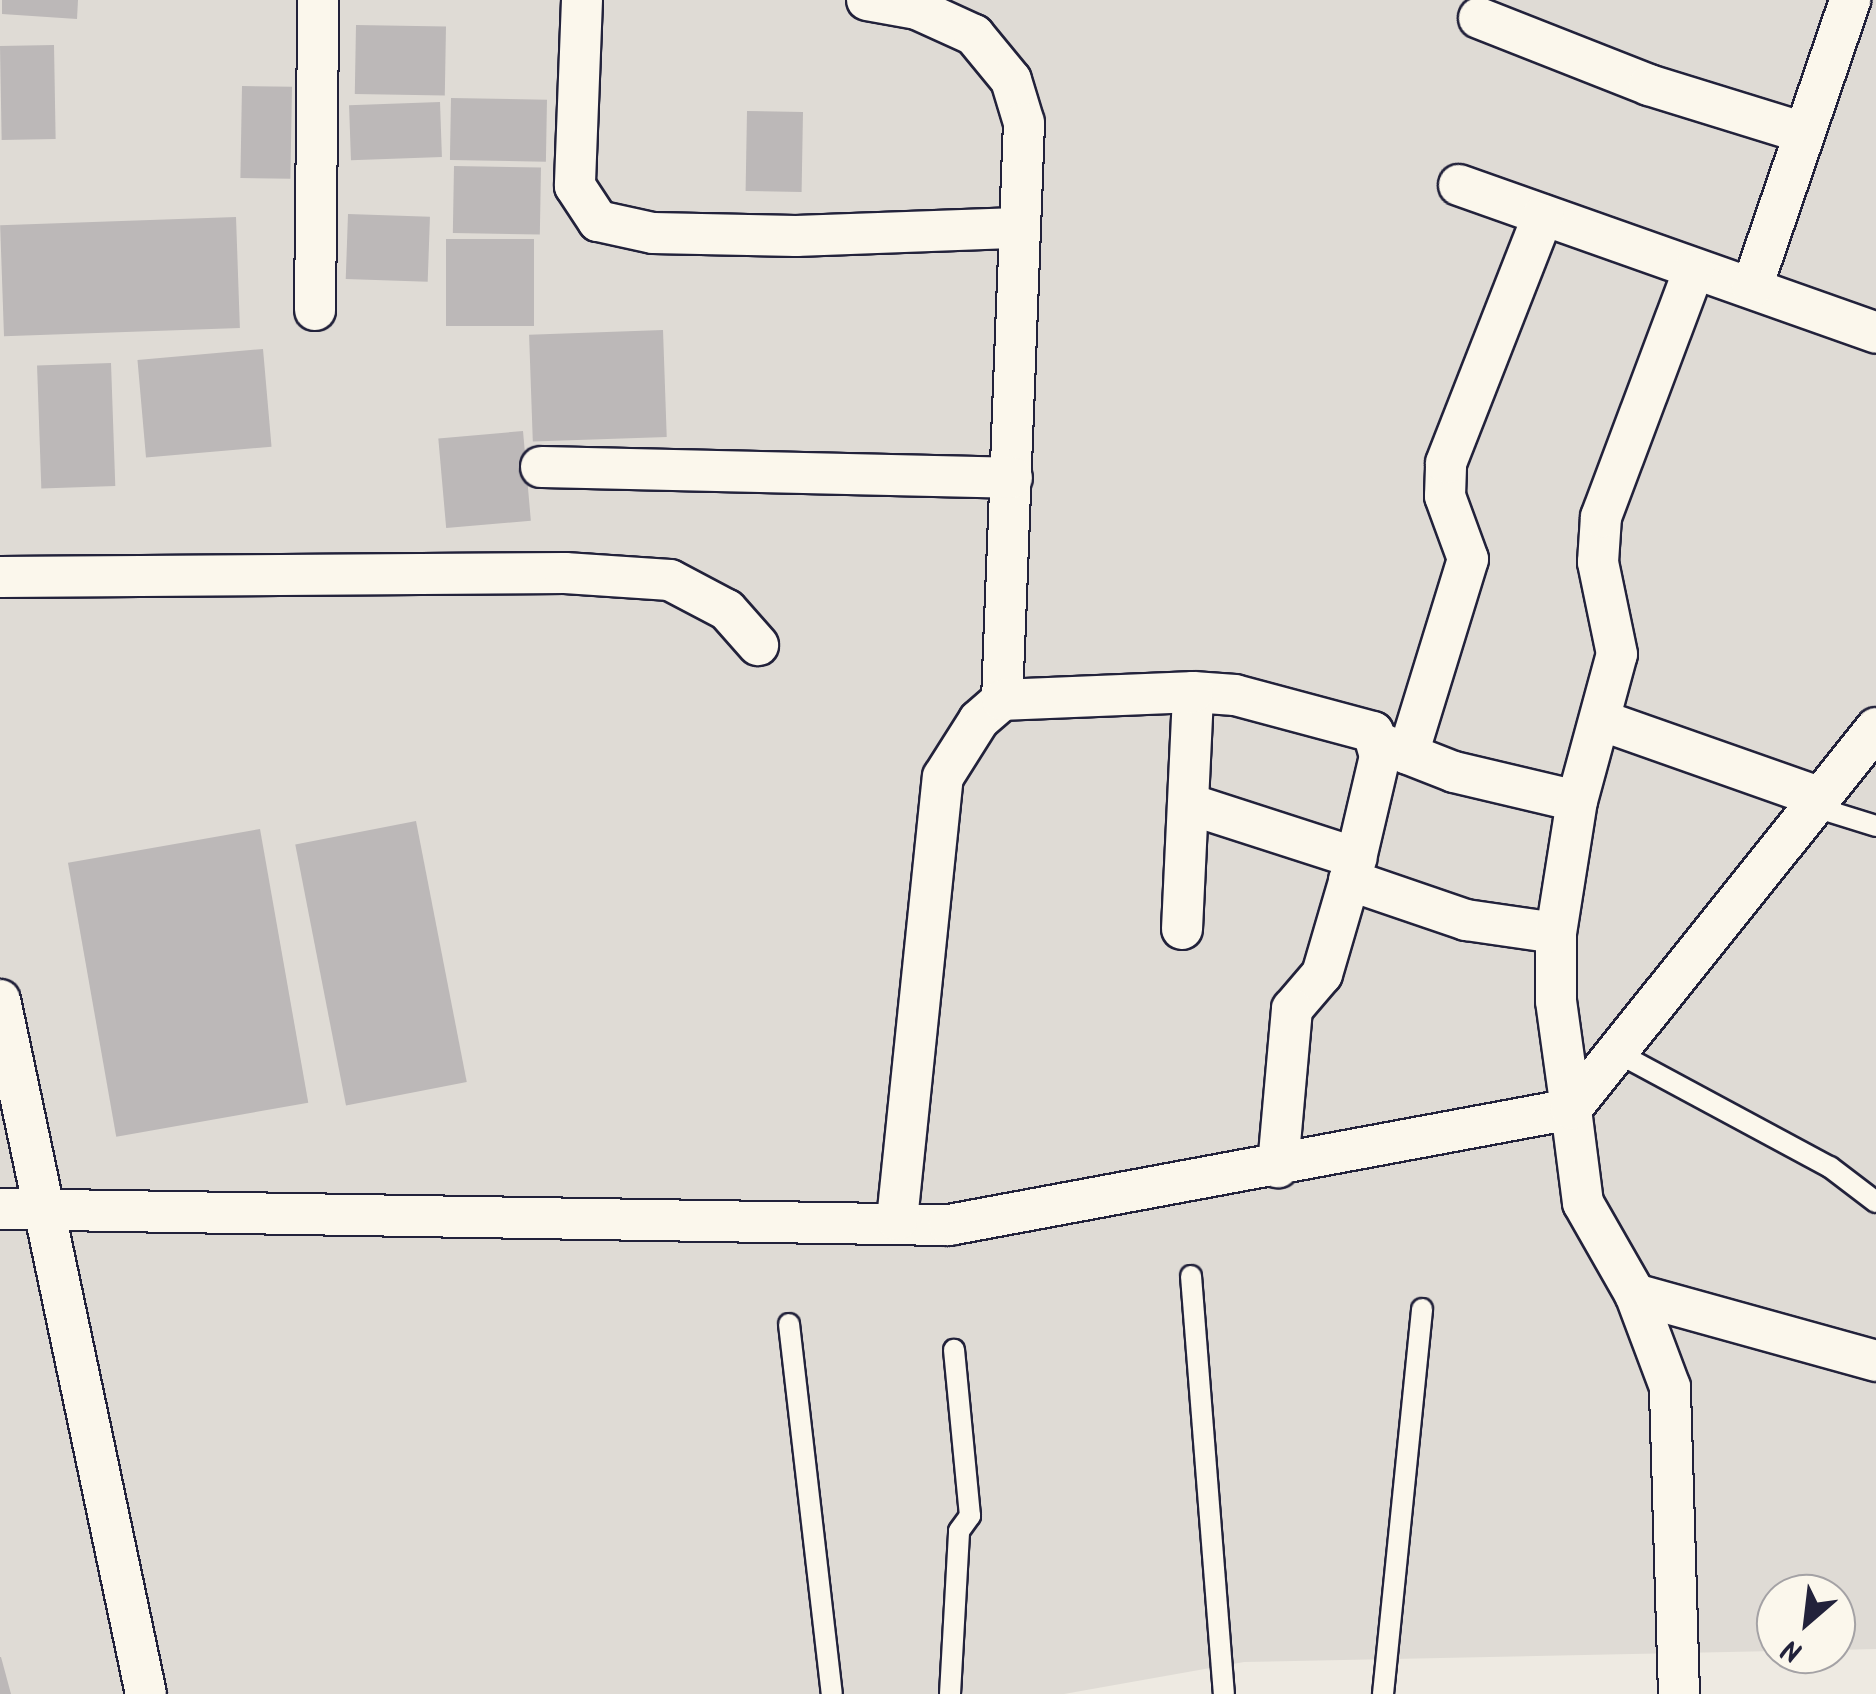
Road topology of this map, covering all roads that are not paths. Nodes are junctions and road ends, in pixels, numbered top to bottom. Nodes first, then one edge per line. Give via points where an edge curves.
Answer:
1 (318, 0) edge
2 (582, 0) edge
3 (867, 0) edge
4 (1850, 0) edge
5 (1479, 18) dead end
6 (1801, 132) junction
7 (1459, 185) dead end
8 (1543, 216) junction
9 (1018, 228) junction
10 (1694, 270) junction
11 (1752, 287) junction
12 (315, 310) dead end
13 (1876, 333) edge
14 (541, 467) dead end
15 (1012, 478) junction
16 (0, 577) edge
17 (758, 645) dead end
18 (1192, 692) junction
19 (1002, 700) junction
20 (1603, 721) junction
21 (1876, 728) edge
22 (1394, 749) junction
23 (1577, 801) junction
24 (1819, 802) junction
25 (1189, 804) junction
26 (1876, 826) edge
27 (1353, 869) junction
28 (1182, 928) dead end
29 (1556, 933) junction
30 (0, 1000) edge
31 (1616, 1052) junction
32 (1570, 1109) junction
33 (1278, 1167) junction
34 (1876, 1202) edge
35 (0, 1209) edge
36 (44, 1210) junction
37 (897, 1220) junction
38 (1191, 1276) dead end
39 (1635, 1294) junction
40 (1422, 1309) dead end
41 (789, 1324) dead end
42 (954, 1350) dead end
43 (1876, 1360) edge
44 (146, 1694) edge
45 (832, 1694) edge
46 (950, 1694) edge
47 (1224, 1694) edge
48 (1383, 1694) edge
49 (1679, 1694) edge

1 - 12 street
2 - 9 street via 575,186 598,221 652,233 796,236
3 - 9 street via 917,8 974,35 1011,80 1024,123
4 - 6 street
5 - 6 street via 1649,85
6 - 11 street
7 - 8 street
8 - 10 street
8 - 22 street via 1446,463 1446,496 1468,558
9 - 15 street
10 - 11 street
10 - 20 street via 1602,517 1598,562 1617,654
11 - 13 street
14 - 15 street
15 - 19 street
16 - 17 street via 565,574 670,580 727,610
18 - 19 street
18 - 22 street via 1348,721
18 - 25 street
19 - 37 street via 955,757 936,807
20 - 23 street
20 - 24 street
21 - 24 street
22 - 23 street
22 - 27 street
23 - 29 street
24 - 26 lane
24 - 31 street
25 - 27 street
25 - 28 street
27 - 29 street via 1466,920
27 - 33 street via 1322,974 1292,1008
29 - 32 street via 1556,1001
30 - 36 street
31 - 32 street
31 - 34 lane via 1830,1167
32 - 33 street
32 - 39 street via 1583,1203
33 - 37 street via 949,1225
35 - 36 street
36 - 37 street
36 - 44 street
38 - 47 lane
39 - 43 street
39 - 49 street via 1670,1388
40 - 48 lane
41 - 45 lane
42 - 46 lane via 970,1516 958,1531

